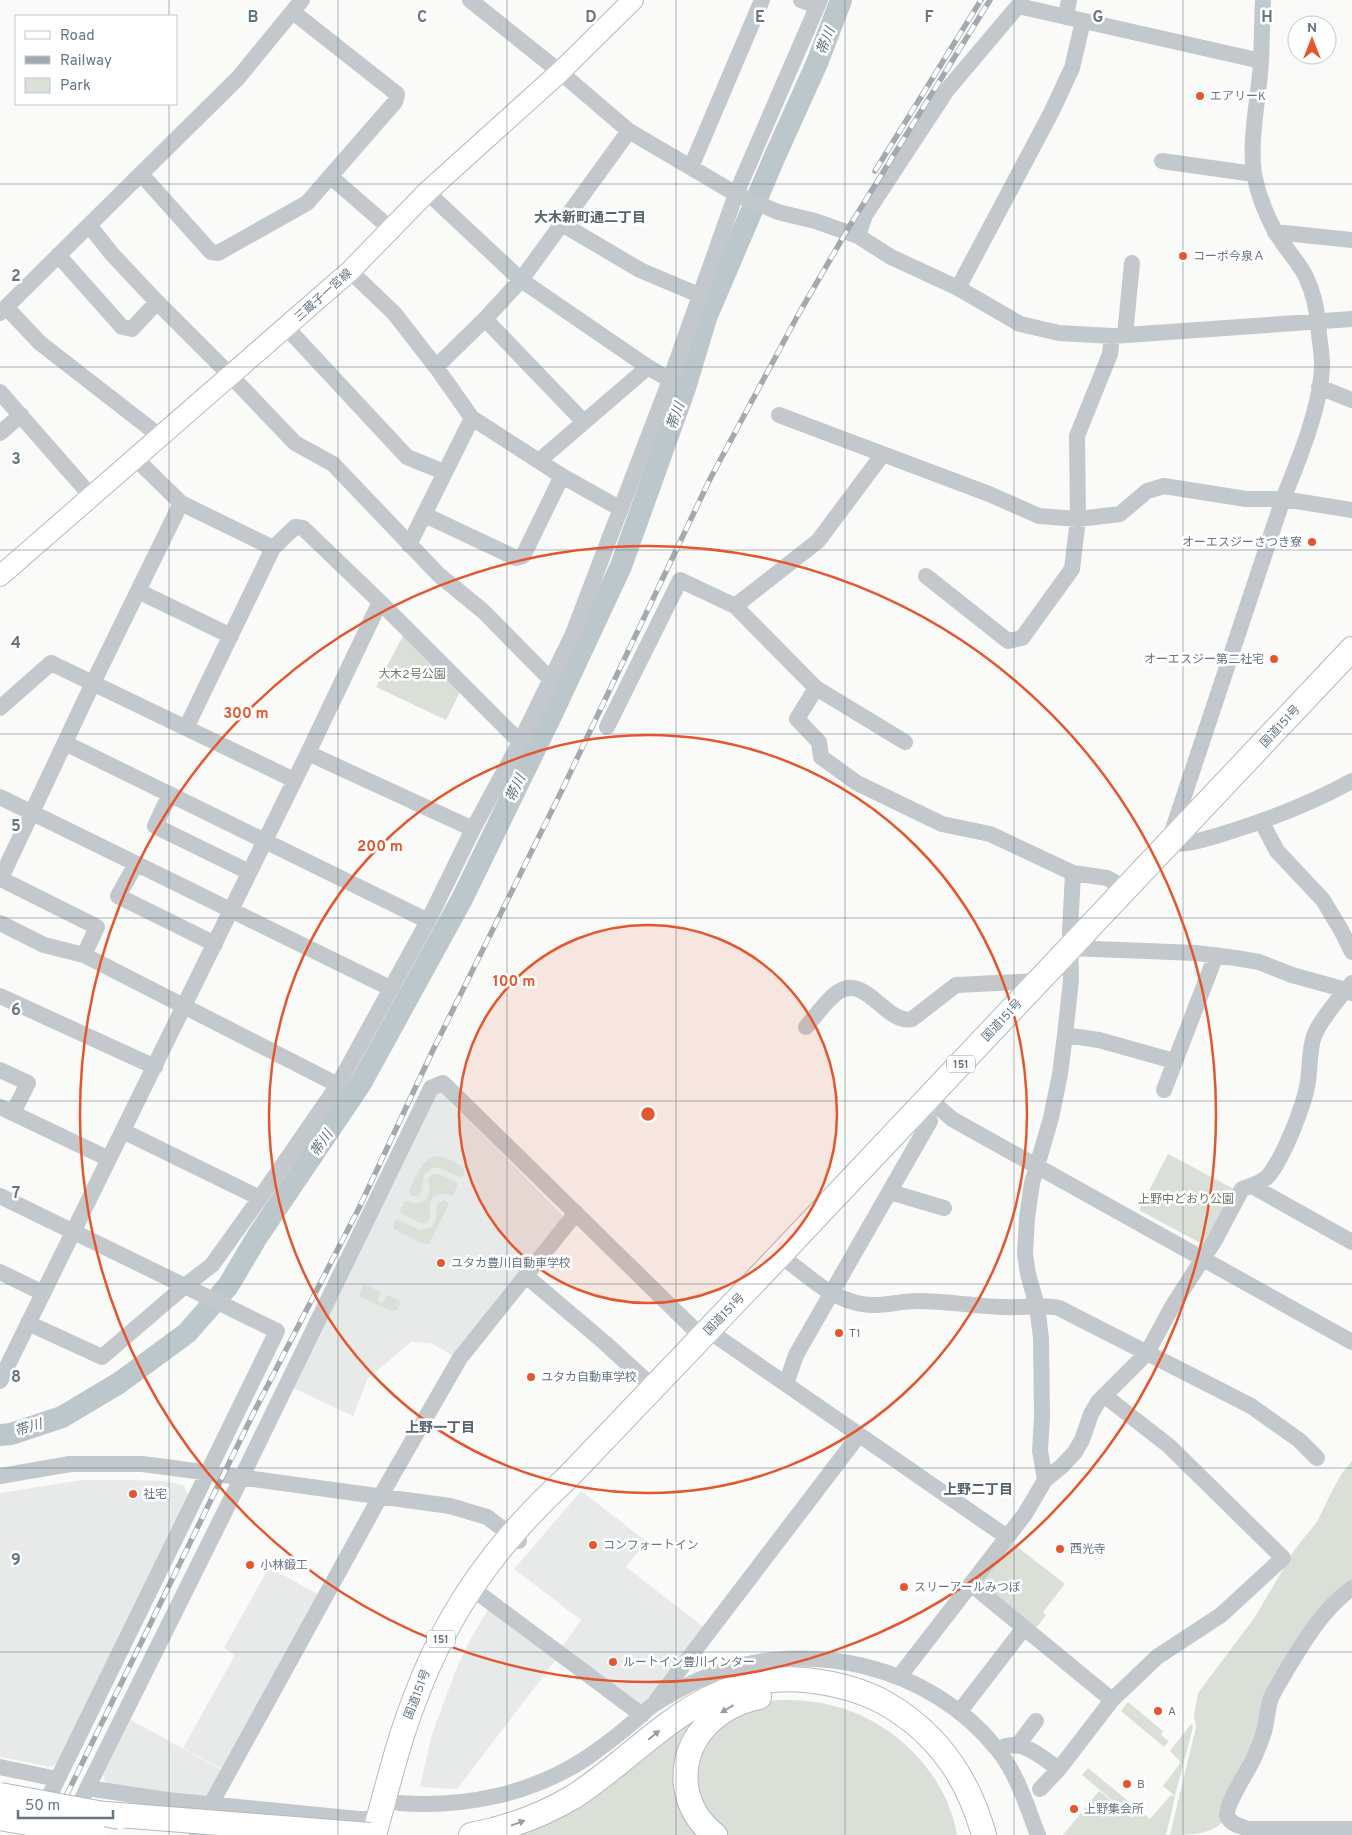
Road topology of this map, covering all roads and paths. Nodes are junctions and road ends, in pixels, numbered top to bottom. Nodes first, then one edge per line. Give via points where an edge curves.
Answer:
1 (470, 0) edge
2 (633, 0) edge
3 (762, 0) edge
4 (801, 0) edge
5 (1069, 0) edge
6 (1263, 0) edge
7 (818, 3) edge
8 (298, 6) edge
9 (1066, 17) junction
10 (1083, 21) junction
11 (1261, 61) junction
12 (560, 72) junction
13 (629, 131) junction
14 (1162, 161) dead end
15 (691, 167) junction
16 (141, 174) junction
17 (1254, 174) junction
18 (330, 177) junction
19 (427, 192) junction
20 (740, 195) junction
21 (562, 224) junction
22 (89, 225) junction
23 (391, 230) junction
24 (1275, 232) junction
25 (858, 236) junction
26 (1352, 240) edge
27 (58, 255) junction
28 (1132, 263) dead end
29 (350, 271) junction
30 (521, 280) junction
31 (958, 288) junction
32 (699, 295) junction
33 (157, 302) junction
34 (3, 310) edge
35 (486, 319) junction
36 (1352, 319) edge
37 (1318, 321) junction
38 (286, 327) junction
39 (1119, 335) junction
40 (436, 367) junction
41 (648, 367) junction
42 (231, 376) junction
43 (670, 380) junction
44 (1319, 387) junction
45 (0, 392) edge
46 (1352, 400) edge
47 (21, 415) junction
48 (779, 415) dead end
49 (472, 418) junction
50 (584, 422) junction
51 (0, 434) edge
52 (161, 437) junction
53 (883, 454) junction
54 (136, 459) junction
55 (540, 460) junction
56 (444, 472) junction
57 (562, 476) junction
58 (92, 497) junction
59 (1283, 499) junction
60 (181, 503) junction
61 (621, 509) junction
62 (1352, 510) edge
63 (425, 515) junction
64 (1078, 519) junction
65 (409, 545) junction
66 (273, 548) junction
67 (0, 576) edge
68 (926, 576) dead end
69 (138, 591) junction
70 (380, 602) junction
71 (735, 606) junction
72 (231, 636) junction
73 (1352, 649) edge
74 (550, 679) junction
75 (93, 683) junction
76 (816, 688) junction
77 (0, 708) edge
78 (607, 727) dead end
79 (186, 728) junction
80 (520, 742) junction
81 (905, 742) dead end
82 (65, 743) junction
83 (308, 753) junction
84 (294, 780) junction
85 (1352, 781) edge
86 (170, 794) junction
87 (0, 797) edge
88 (32, 813) junction
89 (1261, 821) junction
90 (473, 829) junction
91 (264, 841) junction
92 (1168, 844) junction
93 (136, 864) junction
94 (249, 872) junction
95 (1073, 873) junction
96 (0, 880) edge
97 (1126, 889) junction
98 (230, 910) junction
99 (428, 921) junction
100 (0, 923) edge
101 (215, 944) junction
102 (1070, 948) junction
103 (1352, 952) edge
104 (84, 955) junction
105 (1216, 955) junction
106 (1039, 980) junction
107 (392, 988) junction
108 (1350, 989) edge
109 (0, 996) edge
110 (184, 1007) junction
111 (806, 1027) dead end
112 (1065, 1035) junction
113 (1174, 1061) junction
114 (155, 1066) junction
115 (0, 1070) edge
116 (338, 1085) junction
117 (1164, 1090) dead end
118 (7, 1110) edge
119 (929, 1110) junction
120 (123, 1131) junction
121 (109, 1159) junction
122 (1038, 1166) junction
123 (1252, 1186) junction
124 (890, 1192) junction
125 (0, 1196) edge
126 (260, 1198) junction
127 (944, 1208) dead end
128 (576, 1214) junction
129 (74, 1231) junction
130 (1352, 1242) edge
131 (780, 1256) junction
132 (1203, 1259) junction
133 (0, 1272) edge
134 (526, 1276) junction
135 (192, 1288) junction
136 (43, 1293) junction
137 (831, 1294) junction
138 (1037, 1306) junction
139 (28, 1323) junction
140 (705, 1334) junction
141 (1352, 1342) edge
142 (1147, 1353) junction
143 (0, 1381) edge
144 (786, 1384) junction
145 (654, 1388) junction
146 (1104, 1396) junction
147 (860, 1435) junction
148 (1317, 1458) dead end
149 (207, 1474) junction
150 (0, 1476) edge
151 (241, 1478) junction
152 (1045, 1480) junction
153 (380, 1497) junction
154 (1007, 1537) junction
155 (515, 1538) junction
156 (970, 1584) junction
157 (1352, 1588) edge
158 (481, 1594) junction
159 (1024, 1628) junction
160 (899, 1677) junction
161 (1112, 1700) junction
162 (647, 1710) junction
163 (960, 1711) junction
164 (1036, 1721) dead end
165 (1018, 1745) junction
166 (998, 1750) junction
167 (0, 1767) edge
168 (1059, 1770) junction
169 (56, 1779) junction
170 (87, 1788) junction
171 (1040, 1789) dead end
172 (0, 1795) edge
173 (399, 1803) junction
174 (211, 1804) junction
175 (0, 1818) edge
176 (100, 1825) edge
177 (374, 1829) edge
178 (1352, 1829) edge
179 (30, 1835) edge
180 (65, 1835) edge
181 (197, 1835) edge
182 (241, 1835) edge
183 (353, 1835) edge
184 (471, 1835) edge
185 (715, 1835) edge
186 (970, 1835) edge
187 (984, 1835) edge
188 (1038, 1835) edge

1 - 12 street
2 - 12 main road, 三蔵子一宮線
3 - 15 street
4 - 7 street
5 - 9 street
6 - 11 street
7 - 20 street
8 - 16 street via 238,78
8 - 18 street via 397,94 395,102
9 - 10 street
9 - 25 street via 1018,6 947,90 865,215
10 - 11 street
10 - 31 street via 1072,68 1064,86
11 - 17 street via 1255,113
12 - 13 street
12 - 19 main road, 三蔵子一宮線
13 - 15 street
13 - 21 street
14 - 17 street
15 - 20 street
16 - 18 street via 211,252 218,253 307,203
16 - 22 street
17 - 24 street via 1260,200
18 - 23 street
19 - 23 main road, 三蔵子一宮線
19 - 30 street
20 - 25 street via 778,212
20 - 32 street
21 - 30 street
21 - 32 street via 640,270
22 - 27 street
22 - 33 street
23 - 29 main road, 三蔵子一宮線
24 - 26 street
24 - 37 street via 1305,275
25 - 31 street via 891,257
27 - 33 street via 122,327 132,329
27 - 34 street
28 - 39 street
29 - 38 main road, 三蔵子一宮線
29 - 40 street via 394,313
30 - 35 street
30 - 41 street
31 - 39 street via 1020,324 1059,334
32 - 43 street
33 - 42 street
34 - 52 street via 40,343
35 - 40 street
35 - 50 street
36 - 37 street
37 - 39 street
37 - 44 street via 1322,365
38 - 42 main road, 三蔵子一宮線
38 - 56 street via 407,457
39 - 64 street via 1077,436
40 - 49 street
41 - 43 street
41 - 50 street
42 - 52 main road, 三蔵子一宮線
42 - 65 street via 295,443 333,464
43 - 61 street
44 - 46 street
44 - 59 street via 1295,470
45 - 47 street
47 - 51 street
47 - 58 street
48 - 53 street
49 - 55 street
49 - 56 street
50 - 55 street
52 - 54 main road, 三蔵子一宮線
53 - 64 street via 1039,516
53 - 71 street via 818,541
54 - 58 main road, 三蔵子一宮線
54 - 60 street
55 - 57 street
56 - 63 street
57 - 61 street
57 - 63 street via 522,556 516,558
58 - 67 main road, 三蔵子一宮線
59 - 62 street
59 - 64 street via 1246,499 1164,486 1147,491 1120,514
59 - 92 street
60 - 66 street
60 - 69 street
61 - 74 street via 572,636
63 - 65 street
64 - 68 street via 1072,569 1022,638 1008,641
65 - 74 street via 483,611
66 - 70 street via 295,527 304,528
66 - 72 street
69 - 72 street
69 - 75 street
70 - 80 street
70 - 83 street
71 - 76 street
71 - 78 street via 680,580
72 - 79 street
73 - 92 highway, 国道151号 / 151
74 - 80 street
75 - 77 street via 51,663
75 - 79 street
75 - 82 street
76 - 81 street
76 - 95 street via 797,720 819,742 821,757 857,782 942,824 990,834
79 - 84 street
80 - 90 street
82 - 86 street
82 - 88 street
83 - 84 street
83 - 90 street
84 - 91 street
85 - 89 street
86 - 91 street
86 - 94 street via 155,826
87 - 88 street
88 - 93 street
88 - 96 street
89 - 92 street via 1185,844
89 - 103 street via 1277,851 1322,900
90 - 99 street
91 - 94 street
91 - 99 street
92 - 97 highway, 国道151号 / 151
93 - 98 street
93 - 101 street via 118,896
94 - 98 street
95 - 97 street via 1108,878
95 - 102 street
96 - 104 street via 96,927
97 - 102 highway, 国道151号 / 151
98 - 101 street
98 - 107 street
99 - 107 street
100 - 104 street via 44,945
101 - 110 street
102 - 105 street
102 - 106 highway, 国道151号 / 151
102 - 112 street via 1071,980
104 - 110 street
105 - 108 street via 1259,962 1292,975
105 - 113 street
106 - 111 street via 956,985 912,1019 904,1020 868,995 845,988 837,992
106 - 119 highway, 国道151号 / 151
107 - 116 street
108 - 123 street via 1313,1038 1308,1084 1286,1144 1268,1176
109 - 114 street
110 - 114 street
110 - 116 street
112 - 113 street via 1099,1040
112 - 122 street via 1060,1074
113 - 117 street
114 - 120 street
115 - 118 street via 28,1083
116 - 126 street
118 - 121 street
119 - 122 street via 948,1116
119 - 124 street
119 - 131 highway, 国道151号 / 151
120 - 121 street
120 - 126 street
121 - 129 street
122 - 132 street
122 - 138 street via 1032,1183 1025,1254
123 - 130 street
123 - 132 street via 1242,1189
124 - 127 street
124 - 137 street
125 - 129 street
126 - 135 street
128 - 134 street
128 - 140 street
128 - 151 street via 443,1083 431,1088
129 - 135 street
129 - 136 street
131 - 137 street
131 - 140 highway, 国道151号 / 151
132 - 141 street
132 - 142 street
133 - 136 street
134 - 145 street
134 - 153 street via 460,1358
135 - 139 street via 102,1357
135 - 149 street via 278,1331
136 - 139 street
137 - 138 street via 868,1305 919,1301
137 - 144 street via 796,1355
138 - 142 street via 1068,1311
138 - 152 street via 1041,1338 1040,1451
139 - 143 street
140 - 144 street
140 - 145 highway, 国道151号 / 151
142 - 146 street
142 - 148 street via 1252,1406 1300,1440
144 - 147 street
145 - 155 highway, 国道151号 / 151 via 568,1477 549,1509
146 - 152 street via 1091,1414 1074,1452
146 - 161 street via 1169,1446 1283,1558 1221,1614 1157,1657
147 - 154 street
147 - 162 street
149 - 150 street via 142,1464 97,1463 46,1467
149 - 151 street
149 - 169 street
151 - 153 street
151 - 170 street
152 - 154 street
153 - 155 street via 450,1506 487,1517
153 - 174 street
154 - 156 street
155 - 158 highway, 国道151号 / 151
155 - 177 highway, 国道151号 / 151 via 484,1568 452,1617 406,1723
156 - 159 street
156 - 160 street
157 - 178 street via 1316,1625 1277,1686 1258,1749 1231,1800 1227,1815 1234,1824 1248,1829
158 - 162 street
158 - 173 highway, 国道151号 / 151 via 461,1627 433,1688 419,1725
159 - 161 street
159 - 163 street
160 - 162 street via 878,1669 829,1660 803,1658 757,1662 709,1675
160 - 163 street
161 - 168 street
162 - 173 street via 586,1758 533,1785 500,1796 470,1801
163 - 166 street
164 - 165 street
165 - 166 street
165 - 168 street
166 - 188 street
167 - 169 street
168 - 171 street
169 - 179 street
170 - 174 street
170 - 180 street
172 - 176 highway, bridge
173 - 177 highway, 国道151号 / 151
174 - 177 street
174 - 181 street
175 - 176 highway, bridge
176 - 177 highway, bridge
176 - 182 highway, bridge
177 - 183 street
184 -> 187 highway via 531,1818 574,1796 701,1701 726,1690 776,1680 816,1681 842,1687 882,1701 904,1715 926,1733 955,1766 975,1806
186 -> 185 highway via 960,1807 944,1778 926,1755 898,1730 852,1704 826,1697 791,1694 762,1696 740,1702 710,1720 695,1739 687,1759 687,1790 693,1811

